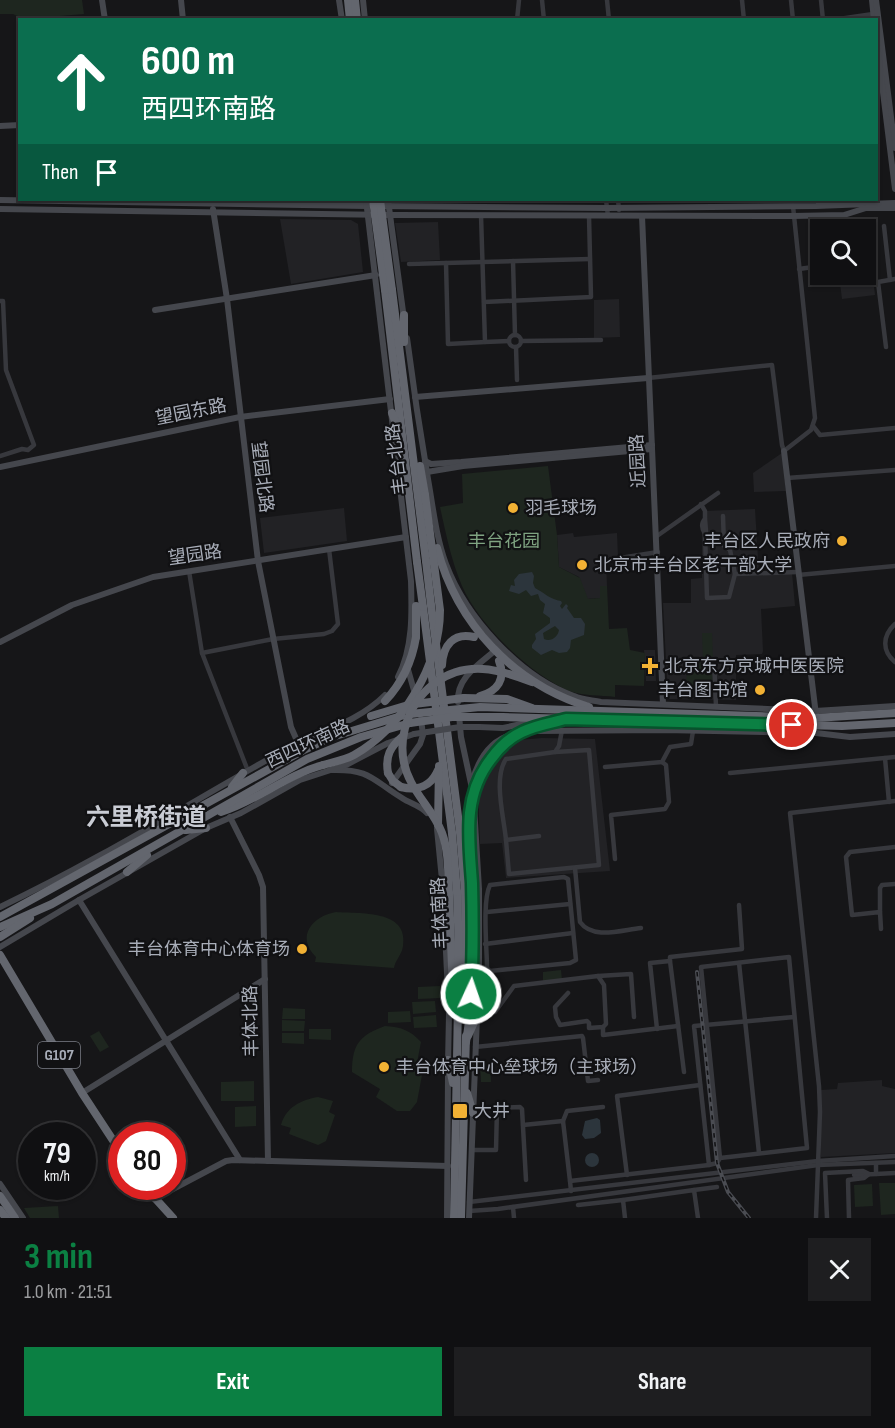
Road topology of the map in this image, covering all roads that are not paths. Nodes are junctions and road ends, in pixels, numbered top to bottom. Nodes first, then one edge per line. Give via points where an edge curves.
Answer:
1 (102, 0) edge
2 (181, 0) edge
3 (339, 0) edge
4 (347, 0) edge
5 (359, 0) edge
6 (519, 0) edge
7 (542, 0) edge
8 (607, 0) edge
9 (742, 0) edge
10 (791, 0) edge
11 (821, 0) edge
12 (872, 0) edge
13 (876, 0) edge
14 (874, 17) edge
15 (105, 18) edge
16 (183, 18) edge
17 (343, 18) edge
18 (343, 18) edge
19 (356, 18) edge
20 (357, 18) edge
21 (517, 18) edge
22 (544, 18) edge
23 (609, 18) edge
24 (744, 18) edge
25 (793, 18) edge
26 (823, 18) edge
27 (878, 54) edge
28 (890, 111) junction
29 (886, 124) junction
30 (18, 125) edge
31 (0, 126) edge
32 (895, 148) edge
33 (895, 189) edge
34 (0, 200) edge
35 (18, 200) edge
36 (211, 201) edge
37 (380, 201) edge
38 (519, 201) edge
39 (524, 201) edge
40 (606, 201) edge
41 (618, 201) edge
42 (369, 202) edge
43 (389, 203) edge
44 (816, 203) edge
45 (895, 203) edge
46 (843, 205) junction
47 (793, 206) junction
48 (619, 207) junction
49 (521, 208) junction
50 (607, 208) junction
51 (895, 208) edge
52 (0, 209) edge
53 (213, 211) junction
54 (369, 214) junction
55 (846, 214) junction
56 (391, 215) junction
57 (481, 215) junction
58 (589, 216) junction
59 (608, 216) junction
60 (620, 216) junction
61 (642, 216) junction
62 (793, 216) junction
63 (885, 226) dead end
64 (373, 251) junction
65 (396, 258) junction
66 (590, 259) junction
67 (513, 261) junction
68 (483, 262) junction
69 (446, 263) junction
70 (409, 264) dead end
71 (810, 267) edge
72 (799, 269) junction
73 (376, 275) junction
74 (892, 280) edge
75 (389, 290) junction
76 (227, 299) junction
77 (0, 301) edge
78 (514, 301) junction
79 (484, 302) junction
80 (155, 310) dead end
81 (404, 315) junction
82 (515, 335) junction
83 (601, 340) dead end
84 (509, 341) junction
85 (521, 341) junction
86 (485, 342) junction
87 (516, 347) junction
88 (886, 347) dead end
89 (393, 367) junction
90 (3, 371) edge
91 (404, 378) junction
92 (648, 378) junction
93 (517, 380) dead end
94 (388, 381) junction
95 (415, 397) junction
96 (390, 399) junction
97 (392, 413) junction
98 (240, 417) junction
99 (813, 426) junction
100 (895, 428) edge
101 (410, 429) junction
102 (403, 441) junction
103 (652, 447) junction
104 (784, 451) junction
105 (0, 456) edge
106 (425, 461) junction
107 (0, 467) edge
108 (895, 470) edge
109 (427, 472) junction
110 (787, 478) junction
111 (718, 493) dead end
112 (425, 495) junction
113 (701, 504) junction
114 (723, 516) dead end
115 (657, 536) junction
116 (406, 537) junction
117 (329, 549) junction
118 (658, 552) junction
119 (258, 561) junction
120 (422, 562) junction
121 (595, 562) dead end
122 (446, 564) junction
123 (895, 566) edge
124 (189, 571) junction
125 (798, 573) junction
126 (735, 574) junction
127 (454, 583) junction
128 (411, 584) junction
129 (424, 606) junction
130 (895, 624) edge
131 (273, 639) junction
132 (0, 642) edge
133 (500, 645) junction
134 (202, 653) junction
135 (684, 661) dead end
136 (405, 662) junction
137 (895, 663) edge
138 (532, 682) junction
139 (441, 687) junction
140 (474, 697) junction
141 (663, 704) junction
142 (601, 706) junction
143 (895, 706) edge
144 (716, 707) junction
145 (532, 708) joint
146 (564, 709) junction
147 (663, 712) junction
148 (895, 713) edge
149 (410, 714) junction
150 (816, 714) junction
151 (441, 715) junction
152 (371, 716) junction
153 (566, 719) junction
154 (544, 720) junction
155 (853, 721) junction
156 (663, 722) junction
157 (895, 723) edge
158 (358, 728) junction
159 (562, 730) junction
160 (572, 730) junction
161 (664, 730) junction
162 (816, 730) junction
163 (693, 731) junction
164 (895, 734) edge
165 (403, 736) junction
166 (440, 738) junction
167 (298, 743) junction
168 (555, 752) junction
169 (895, 757) edge
170 (885, 758) junction
171 (662, 762) junction
172 (439, 767) junction
173 (605, 768) dead end
174 (332, 770) junction
175 (246, 772) junction
176 (730, 773) dead end
177 (472, 783) junction
178 (388, 788) junction
179 (229, 792) junction
180 (895, 801) edge
181 (889, 802) junction
182 (206, 817) junction
183 (230, 817) junction
184 (206, 828) junction
185 (182, 830) junction
186 (438, 830) junction
187 (456, 833) junction
188 (539, 836) dead end
189 (140, 840) junction
190 (506, 840) junction
191 (160, 843) junction
192 (895, 847) edge
193 (477, 849) junction
194 (110, 850) junction
195 (440, 853) junction
196 (615, 860) dead end
197 (478, 863) junction
198 (441, 866) junction
199 (575, 868) junction
200 (127, 872) junction
201 (895, 884) edge
202 (457, 892) junction
203 (79, 900) junction
204 (570, 904) junction
205 (739, 905) dead end
206 (0, 907) edge
207 (487, 912) junction
208 (880, 912) junction
209 (2, 928) edge
210 (641, 928) dead end
211 (881, 929) dead end
212 (573, 933) junction
213 (479, 944) junction
214 (487, 944) junction
215 (0, 947) edge
216 (0, 955) edge
217 (670, 961) junction
218 (739, 963) junction
219 (598, 976) junction
220 (266, 979) junction
221 (568, 993) dead end
222 (634, 1017) dead end
223 (794, 1017) junction
224 (476, 1018) junction
225 (745, 1022) junction
226 (706, 1025) junction
227 (678, 1026) junction
228 (603, 1027) junction
229 (657, 1029) junction
230 (166, 1040) junction
231 (466, 1042) junction
232 (475, 1047) junction
233 (453, 1060) junction
234 (684, 1072) dead end
235 (598, 1080) dead end
236 (465, 1084) junction
237 (700, 1084) junction
238 (82, 1093) junction
239 (603, 1107) dead end
240 (473, 1113) junction
241 (563, 1121) junction
242 (523, 1125) junction
243 (108, 1133) edge
244 (472, 1150) junction
245 (759, 1153) junction
246 (895, 1156) edge
247 (720, 1158) junction
248 (240, 1160) junction
249 (876, 1160) junction
250 (268, 1161) junction
251 (518, 1162) dead end
252 (525, 1162) junction
253 (895, 1162) edge
254 (818, 1163) junction
255 (709, 1165) junction
256 (448, 1166) junction
257 (895, 1173) edge
258 (869, 1174) junction
259 (876, 1174) junction
260 (627, 1175) junction
261 (854, 1175) dead end
262 (526, 1180) dead end
263 (570, 1181) junction
264 (186, 1182) edge
265 (0, 1184) edge
266 (717, 1187) dead end
267 (694, 1190) junction
268 (571, 1191) junction
269 (0, 1196) edge
270 (155, 1200) edge
271 (623, 1200) junction
272 (469, 1202) junction
273 (578, 1205) dead end
274 (513, 1207) junction
275 (0, 1210) edge
276 (469, 1214) edge
277 (6, 1218) edge
278 (15, 1218) edge
279 (23, 1218) edge
280 (173, 1218) edge
281 (451, 1218) edge
282 (461, 1218) edge
283 (514, 1218) edge
284 (625, 1218) edge
285 (698, 1218) edge
286 (816, 1218) edge
287 (827, 1218) edge
288 (849, 1218) edge

1 - 15 street
2 - 16 street
3 - 17 street
4 - 18 highway
4 - 19 highway
5 - 20 highway
6 - 21 street
7 - 22 street
8 - 23 street
9 - 24 street
10 - 25 street
11 - 26 street
12 - 14 street
13 - 28 street
27 - 29 street
28 - 29 street
28 - 32 street
29 - 33 street
30 - 31 street
34 - 35 street
36 - 42 street
36 - 53 street, 望园北路
37 - 75 highway, 丰台北路, bridge
38 - 49 street
39 - 49 street
40 - 50 street
41 - 48 street
42 - 43 street
42 - 54 street, 丰台北路
42 - 75 highway, 丰台北路, bridge
43 - 49 street
43 - 56 street, 丰台北路
44 - 46 street
44 - 47 street
45 - 46 street
46 - 55 street
47 - 48 street
47 - 62 street
48 - 50 street
48 - 60 street
49 - 50 street
50 - 59 street
51 - 55 street via 866,208
52 - 53 street
53 - 54 street
53 - 76 street, 望园北路
54 - 56 street
54 - 64 street, 丰台北路
55 - 62 street
56 - 57 street
56 - 65 street, 丰台北路
57 - 58 street
57 - 68 street
58 - 59 street
58 - 66 street
59 - 60 street
60 - 61 street
61 - 62 street
61 - 92 street, 近园路
62 - 72 street
63 - 74 street
64 - 65 street via 384,245
64 - 73 street, 丰台北路
65 - 81 street, 丰台北路
66 - 67 street
66 - 78 street via 591,297
67 - 68 street
67 - 78 street
68 - 69 street
68 - 79 street
69 - 70 street
69 - 86 street via 448,344
71 - 72 street
72 - 99 street via 816,418
73 - 76 street
73 - 94 street, 丰台北路
74 - 88 street via 878,282
75 - 89 highway, 丰台北路
75 - 91 highway, 丰台北路
76 - 80 street
76 - 98 street, 望园北路
77 - 90 street
78 - 79 street
78 - 82 street
79 - 86 street
81 - 91 highway
81 - 95 street, 丰台北路
82 - 84 street
82 - 85 street
83 - 85 street
84 - 86 street
84 - 87 street
85 - 87 street
87 - 93 street
89 - 94 highway
89 - 102 highway, 丰台北路
90 - 105 street via 34,445
91 - 101 highway, 丰台北路
92 - 95 street
92 - 103 street, 近园路
92 - 104 street via 772,365
94 - 96 street, 丰台北路
95 - 106 street, 丰台北路
96 - 97 street, 丰台北路
96 - 98 street, 望园东路
97 - 102 highway
97 - 116 street, 丰台北路
98 - 107 street, 望园东路
98 - 119 street, 望园北路
99 - 100 street via 820,435
99 - 104 street
101 - 112 highway
101 - 120 highway, 丰台北路
102 - 120 highway, 丰台北路
103 - 106 street via 431,464
103 - 109 street
103 - 115 street, 近园路
104 - 110 street
106 - 109 street, 丰台北路
108 - 110 street
109 - 122 street, 丰台北路
110 - 125 street
111 - 113 street
112 - 138 highway, bridge via 440,559 456,597 481,634
112 - 182 highway, bridge via 440,627 433,657 403,709 380,736 352,756 291,777 240,805
113 - 115 street
113 - 126 street via 705,511 702,522 707,598 729,597
114 - 126 street via 724,546 730,550
115 - 118 street, 近园路
116 - 117 street, 望园路
116 - 128 street, 丰台北路
117 - 119 street, 望园路
117 - 131 street via 338,624 324,634
118 - 121 street
118 - 141 street, 近园路
119 - 124 street, 望园路
119 - 131 street, 望园北路
120 - 129 highway, bridge
120 - 129 highway, 丰台北路, bridge
122 - 127 street, 丰台北路
122 - 128 street via 438,579
123 - 125 street
124 - 132 street, 望园路 via 143,579 78,602
124 - 134 street
125 - 126 street
125 - 150 street
127 - 128 street
127 - 133 street, 丰台北路
128 - 136 street, 丰台北路 via 410,640
129 - 139 highway, 丰台北路
129 - 151 highway, 丰台北路
129 - 152 highway, bridge via 403,678
130 - 137 street via 885,639 885,648
131 - 134 street
131 - 167 street, 望园北路 via 291,727
133 - 142 street, 西四环南路 via 523,668 562,692
133 - 177 street, 丰体南路 via 466,676 457,693 461,737
134 - 175 street
135 - 144 street via 714,660
136 - 167 street, 西四环南路 via 389,692 374,706
136 - 178 street via 423,735
138 - 142 highway, bridge via 570,701
138 - 202 highway, bridge via 483,668 457,672 428,689 407,720 402,749 405,765 442,832
139 - 140 highway, bridge via 445,647 455,638 474,637 499,661 502,676 496,688
139 - 151 highway, 丰台北路
140 - 145 highway via 507,699
140 - 149 highway, bridge
141 - 142 street, 西四环南路
141 - 144 street, 西四环南路
141 - 147 street
142 - 146 street
142 - 149 highway, 西四环南路, bridge via 480,707
142 - 155 highway, 西四环南路, bridge
143 - 150 street, 西四环南路
144 - 150 street, 西四环南路
145 - 146 street, 西四环南路
146 - 147 street, 西四环南路
147 - 150 street, 西四环南路
147 - 156 street
148 - 155 street, 西四环南路
149 - 152 highway
149 - 153 highway, 西四环南路, bridge
149 - 158 highway, 西四环南路
149 - 182 highway, 西四环南路 via 307,759
150 - 155 street, 西四环南路
150 - 162 street
151 - 166 highway, 丰体南路
151 - 187 highway, 丰体南路
152 - 158 highway
153 - 155 highway, 西四环南路, bridge
153 - 231 highway, bridge via 533,727 506,742 483,771 472,795 468,825 474,953
154 - 156 street, 西四环南路
154 - 160 street, 西四环南路
154 - 165 street, 西四环南路, bridge via 503,728 460,727
155 - 157 street, 西四环南路
155 - 162 street, 西四环南路
156 - 161 street
156 - 162 street, 西四环南路
158 - 179 highway, 西四环南路 via 302,751
159 - 160 street
159 - 168 street
159 - 177 street via 501,738 483,754
160 - 161 street, 西四环南路
161 - 163 street, 西四环南路
162 - 163 street, 西四环南路
162 - 164 street, 西四环南路 via 850,737
163 - 171 street via 692,744 670,747
165 - 172 highway, bridge via 388,752 386,762 393,781 401,787 423,787 435,777
165 - 174 street, 西四环南路
166 - 172 highway
166 - 187 highway, 丰体南路
167 - 175 street, 西四环南路
168 - 190 street via 506,759 501,766
168 - 199 street via 589,750 599,865
169 - 170 street
170 - 176 street
170 - 181 street
171 - 173 street
171 - 196 street via 666,765 668,806 611,815
172 - 186 highway
174 - 178 street via 363,772
174 - 183 street, 西四环南路 via 300,780
175 - 179 highway
175 - 194 street, 西四环南路
177 - 193 street, 丰体南路
178 - 186 street via 423,808
179 - 189 highway, 西四环南路
180 - 181 street
181 - 254 street via 790,813 819,1086
182 - 185 highway, 西四环南路
183 - 184 street, 西四环南路
183 - 220 street, 丰体北路 via 261,881
184 - 185 highway
184 - 200 street, 西四环南路
185 - 191 highway, 西四环南路
186 - 195 street, 丰体南路
187 - 202 highway, 丰体南路, bridge
188 - 190 street
189 - 194 highway
189 - 209 highway, 西四环南路
190 - 199 street via 509,874
191 - 200 highway
191 - 209 highway, 西四环南路
192 - 208 street via 850,852 846,856 852,915
193 - 195 street
193 - 197 street, 丰体南路
194 - 206 street, 西四环南路
195 - 198 street, 丰体南路
197 - 198 street
197 - 213 street, 丰体南路
198 - 233 street, 丰体南路
199 - 210 street via 579,922 585,929 597,933
200 - 203 street, 西四环南路
201 - 208 street via 880,888
202 - 231 highway, 丰体南路 via 467,972
202 - 233 highway
203 - 215 street, 西四环南路
203 - 230 street
204 - 207 street
204 - 207 street via 568,879 564,877 490,885
204 - 212 street
205 - 217 street via 742,950 670,957
207 - 214 street
208 - 211 street
212 - 214 street
212 - 214 street via 576,960 570,963 490,971
213 - 214 street
213 - 224 street, 丰体南路
216 - 238 highway, G107
217 - 227 street
217 - 229 street via 650,963
218 - 223 street via 789,957
218 - 225 street
218 - 226 street via 701,967
219 - 222 street via 631,974
219 - 224 street via 514,986 495,1012
219 - 228 street via 604,985 607,1022
220 - 230 street
220 - 250 street, 丰体北路
221 - 228 street via 555,1007 560,1024 587,1021 589,1028
223 - 225 street
223 - 245 street via 807,1148
224 - 231 highway
224 - 232 street, 丰体南路
225 - 226 street
225 - 245 street
226 - 237 street via 694,1026
226 - 247 street
227 - 229 street
227 - 234 street
228 - 229 street via 603,1035
230 - 238 street
230 - 248 street
231 - 236 highway, 丰体南路
232 - 235 street via 582,1036 588,1081
232 - 240 street, 丰体南路
233 - 256 street, 丰体南路
233 - 281 highway via 456,1099
236 - 240 highway
236 - 282 highway, 丰体南路
237 - 255 street
237 - 260 street via 617,1096
238 - 243 highway, G107
239 - 241 street via 567,1111
240 - 244 street, 丰体南路
241 - 242 street
241 - 263 street
242 - 244 street via 520,1107 497,1108 496,1150
242 - 252 street
244 - 272 street, 丰体南路
245 - 247 street
246 - 249 street
247 - 255 street
248 - 250 street
248 - 264 street via 226,1161
249 - 253 street
249 - 254 street
249 - 259 street
250 - 256 street
251 - 252 street
252 - 262 street
254 - 268 street
254 - 274 street
254 - 286 street
255 - 260 street
256 - 281 street, 丰体南路
257 - 259 street
258 - 259 street
258 - 261 street
258 - 287 street via 825,1173
258 - 288 street via 848,1180
260 - 263 street
263 - 268 street
265 - 279 street
266 - 267 street
267 - 271 street
267 - 285 street
268 - 272 street
269 - 278 highway
270 - 280 highway
271 - 273 street
271 - 284 street
272 - 276 street, 丰体南路
274 - 276 street
274 - 283 street
275 - 277 highway

